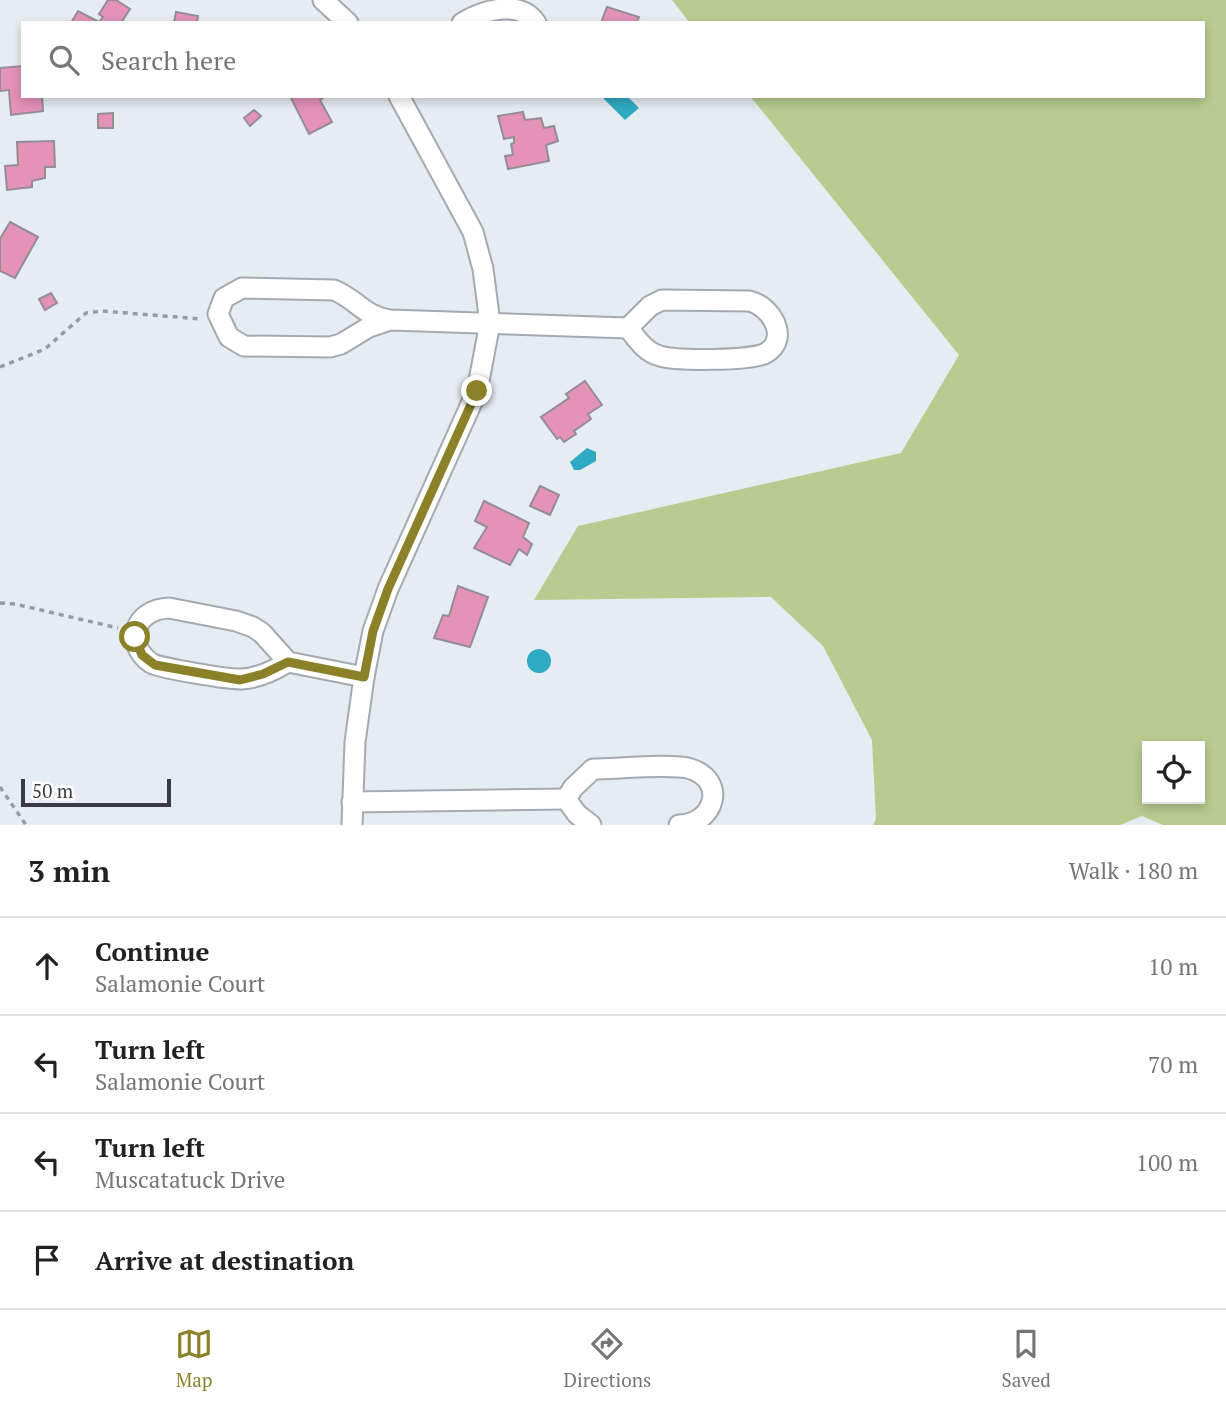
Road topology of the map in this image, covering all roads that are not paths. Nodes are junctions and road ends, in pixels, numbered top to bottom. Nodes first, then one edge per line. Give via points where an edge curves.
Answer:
1 (323, 0) edge
2 (346, 21) edge
3 (465, 21) edge
4 (535, 21) edge
5 (400, 98) edge
6 (390, 320) junction
7 (490, 323) junction
8 (628, 328) junction
9 (288, 662) junction
10 (364, 677) junction
11 (566, 799) junction
12 (352, 802) junction
13 (352, 825) edge
14 (591, 825) edge
15 (679, 825) edge

1 - 2 street
3 - 4 street via 506,2 529,10
5 - 7 street via 473,232
6 - 6 street via 371,316 334,290 242,288 225,298 218,314 229,337 244,346 330,347
6 - 7 street
7 - 8 street
7 - 10 street via 477,391 388,589
8 - 8 street via 649,351 677,359 752,357 767,352 777,333 769,312 749,301 662,300
9 - 9 street via 253,626 228,619 159,608 140,620 136,632 142,655 155,665 240,680
9 - 10 street
10 - 12 street
11 - 12 street
11 - 14 street
11 - 15 street via 593,769 689,768 709,784 713,802 700,820
12 - 13 street

